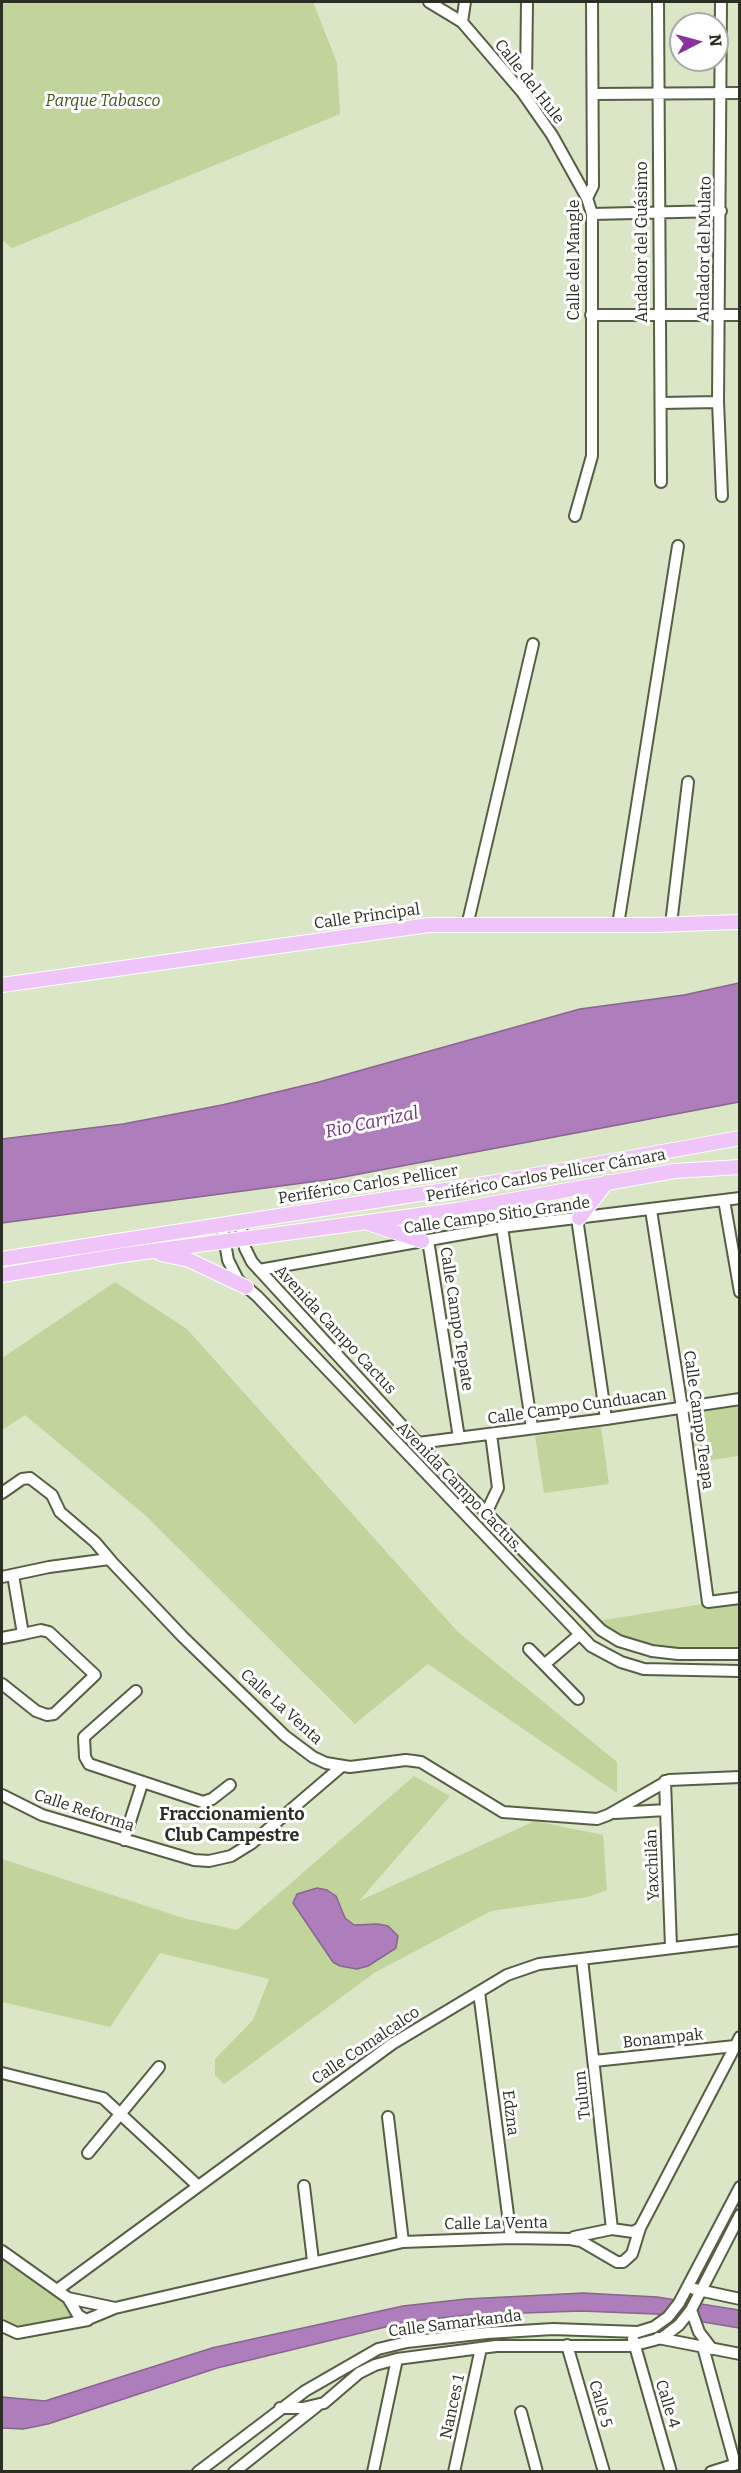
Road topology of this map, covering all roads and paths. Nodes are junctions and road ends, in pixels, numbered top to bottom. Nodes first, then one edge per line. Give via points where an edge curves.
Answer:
1 (429, 2) edge
2 (465, 2) edge
3 (527, 2) edge
4 (592, 2) edge
5 (658, 2) edge
6 (721, 2) edge
7 (462, 22) junction
8 (522, 92) junction
9 (722, 93) junction
10 (740, 93) edge
11 (594, 94) junction
12 (658, 94) junction
13 (587, 198) junction
14 (721, 211) junction
15 (659, 213) junction
16 (592, 214) junction
17 (591, 315) junction
18 (658, 315) junction
19 (719, 315) junction
20 (740, 315) edge
21 (718, 402) junction
22 (661, 403) junction
23 (661, 482) dead end
24 (722, 496) dead end
25 (575, 516) dead end
26 (678, 546) dead end
27 (533, 644) dead end
28 (688, 782) dead end
29 (740, 922) edge
30 (671, 924) junction
31 (618, 925) junction
32 (467, 926) junction
33 (2, 985) edge
34 (740, 1138) edge
35 (740, 1167) edge
36 (607, 1182) junction
37 (740, 1198) edge
38 (724, 1200) junction
39 (651, 1210) junction
40 (578, 1218) junction
41 (364, 1222) junction
42 (240, 1223) junction
43 (222, 1226) junction
44 (502, 1227) junction
45 (243, 1239) junction
46 (425, 1241) junction
47 (225, 1242) junction
48 (150, 1251) junction
49 (2, 1259) edge
50 (259, 1270) junction
51 (2, 1275) edge
52 (246, 1287) junction
53 (740, 1292) edge
54 (740, 1399) edge
55 (682, 1408) junction
56 (606, 1419) junction
57 (532, 1428) junction
58 (490, 1434) junction
59 (459, 1438) junction
60 (418, 1443) junction
61 (2, 1493) edge
62 (487, 1511) junction
63 (112, 1562) junction
64 (13, 1575) junction
65 (2, 1577) edge
66 (740, 1598) edge
67 (23, 1634) junction
68 (579, 1635) junction
69 (2, 1638) edge
70 (529, 1649) dead end
71 (740, 1654) edge
72 (545, 1664) junction
73 (740, 1671) edge
74 (2, 1684) edge
75 (136, 1691) dead end
76 (578, 1699) dead end
77 (342, 1766) junction
78 (740, 1777) edge
79 (665, 1781) junction
80 (142, 1784) junction
81 (230, 1785) dead end
82 (2, 1795) edge
83 (666, 1809) junction
84 (612, 1813) junction
85 (124, 1840) junction
86 (740, 1940) edge
87 (671, 1947) junction
88 (582, 1959) junction
89 (479, 1992) junction
90 (737, 2041) edge
91 (594, 2061) junction
92 (159, 2067) dead end
93 (2, 2073) edge
94 (121, 2113) junction
95 (388, 2117) dead end
96 (88, 2153) dead end
97 (197, 2185) junction
98 (304, 2186) dead end
99 (740, 2187) edge
100 (740, 2215) edge
101 (640, 2228) junction
102 (612, 2229) junction
103 (511, 2238) junction
104 (564, 2238) junction
105 (403, 2242) junction
106 (2, 2251) edge
107 (313, 2261) junction
108 (688, 2287) junction
109 (57, 2290) junction
110 (701, 2290) junction
111 (68, 2298) junction
112 (740, 2300) edge
113 (115, 2308) junction
114 (691, 2310) junction
115 (89, 2320) junction
116 (2, 2326) edge
117 (650, 2329) junction
118 (632, 2331) junction
119 (658, 2339) junction
120 (567, 2345) junction
121 (634, 2346) junction
122 (481, 2348) junction
123 (707, 2348) junction
124 (736, 2351) edge
125 (397, 2359) junction
126 (320, 2404) junction
127 (280, 2408) junction
128 (520, 2412) dead end
129 (737, 2464) edge
130 (198, 2472) edge
131 (234, 2472) edge
132 (373, 2472) edge
133 (454, 2472) edge
134 (537, 2472) edge
135 (604, 2472) edge
136 (671, 2472) edge
137 (711, 2472) edge

1 - 7 street, Calle del Hule
2 - 7 street
3 - 8 street via 526,84
4 - 11 street, Calle del Mangle
5 - 12 street, Andador del Guásimo
6 - 9 street, Andador del Mulato
7 - 8 street, Calle del Hule
8 - 13 street, Calle del Hule via 552,135
9 - 10 street
9 - 12 street
9 - 14 street, Andador del Mulato
11 - 12 street
11 - 13 street, Calle del Mangle via 593,186
12 - 15 street, Andador del Guásimo
13 - 16 street, Calle del Mangle
14 - 15 street
14 - 19 street, Andador del Mulato
15 - 16 street
15 - 18 street, Andador del Guásimo
16 - 17 street, Calle del Mangle
17 - 18 street
17 - 25 street, Calle del Mangle via 592,456
18 - 19 street
18 - 22 street, Andador del Guásimo
19 - 20 street
19 - 21 street, Andador del Mulato
21 - 22 street
21 - 24 street, Andador del Mulato
22 - 23 street, Andador del Guásimo
26 - 31 street
27 - 32 street
28 - 30 street
29 - 30 main road, Calle Principal
30 - 31 main road, Calle Principal
31 - 32 main road, Calle Principal
32 - 33 main road, Calle Principal via 429,925
34 - 42 main road, Periférico Carlos Pellicer
35 - 36 main road, Periférico Carlos Pellicer Cámara via 674,1171
36 - 40 main road
36 - 41 main road, Periférico Carlos Pellicer Cámara via 456,1210
37 - 38 street, Calle Campo Sitio Grande
38 - 39 street, Calle Campo Sitio Grande
38 - 53 street
39 - 40 street, Calle Campo Sitio Grande
39 - 55 street, Calle Campo Teapa
40 - 44 street, Calle Campo Sitio Grande
40 - 56 street
41 - 45 main road, Periférico Carlos Pellicer Cámara
41 - 46 main road
42 - 43 main road, Periférico Carlos Pellicer
42 - 45 street, Avenida Campo Cactus
43 - 47 street, Avenida Campo Cactus.
43 - 49 main road, Periférico Carlos Pellicer
44 - 46 street, Calle Campo Sitio Grande
44 - 57 street
45 - 47 main road, Periférico Carlos Pellicer Cámara
45 - 50 street, Avenida Campo Cactus via 249,1258
46 - 50 street, Calle Campo Sitio Grande
46 - 59 street, Calle Campo Tepate
47 - 48 main road, Periférico Carlos Pellicer Cámara
47 - 52 street, Avenida Campo Cactus. via 232,1271
48 - 51 main road, Periférico Carlos Pellicer Cámara
48 - 52 main road via 189,1260
50 - 60 street, Avenida Campo Cactus
52 - 68 street, Avenida Campo Cactus.
54 - 55 street, Calle Campo Cunduacan
55 - 56 street, Calle Campo Cunduacan
55 - 66 street, Calle Campo Teapa via 708,1602
56 - 57 street, Calle Campo Cunduacan
57 - 58 street, Calle Campo Cunduacan
58 - 59 street, Calle Campo Cunduacan
58 - 62 street via 498,1488
59 - 60 street, Calle Campo Cunduacan
60 - 62 street, Avenida Campo Cactus
61 - 63 street, Calle La Venta via 30,1478 52,1495 60,1512
62 - 71 street, Avenida Campo Cactus via 592,1622 610,1636 652,1652
63 - 64 street via 103,1558
63 - 77 street, Calle La Venta via 285,1736 313,1757
64 - 65 street
64 - 67 street
67 - 69 street
67 - 74 street via 49,1632 95,1675 54,1714 47,1715
68 - 72 street
68 - 73 street, Avenida Campo Cactus. via 597,1651 644,1669
70 - 72 street
72 - 76 street
75 - 80 street via 83,1741 89,1764
77 - 84 street, Calle La Venta via 421,1762 509,1814 590,1820
77 - 85 street, Calle Reforma via 252,1843 223,1859 194,1860
78 - 79 street, Calle La Venta
79 - 83 street, Yaxchilán
79 - 84 street, Calle La Venta
80 - 81 street via 203,1802
80 - 85 street
82 - 85 street, Calle Reforma via 42,1815
83 - 84 street
83 - 87 street, Yaxchilán
86 - 87 street, Calle Comalcalco
87 - 88 street, Calle Comalcalco
88 - 89 street, Calle Comalcalco via 526,1968
88 - 91 street, Tulum
89 - 97 street, Calle Comalcalco via 392,2044
89 - 103 street, Edzna
90 - 91 street, Bonampak
90 - 101 street, Calle La Venta
91 - 102 street, Tulum
92 - 94 street
93 - 94 street via 98,2096
94 - 96 street
94 - 97 street
95 - 105 street
97 - 109 street, Calle Comalcalco
98 - 107 street
99 - 108 street
100 - 110 street, Calle Samarkanda
101 - 102 street via 633,2232
101 - 104 street, Calle La Venta via 632,2254 623,2262 581,2241
102 - 104 street
103 - 104 street, Calle La Venta
103 - 105 street, Calle La Venta
105 - 107 street, Calle La Venta
106 - 109 street, Calle La Venta
107 - 113 street, Calle La Venta
108 - 110 street
108 - 117 street via 680,2303
109 - 111 street, Calle La Venta
110 - 112 street
110 - 114 street, Calle Samarkanda
111 - 113 street, Calle La Venta
111 - 115 street, Calle La Venta via 78,2315
113 - 115 street, Calle La Venta
114 - 119 street, Calle Samarkanda
114 - 123 street
115 - 116 street, Calle La Venta via 17,2333
117 - 118 street, Calle Samarkanda
117 - 119 street
118 - 121 street, Calle 4
118 - 127 street, Calle Samarkanda via 553,2329 391,2345 353,2361
119 - 121 street, Calle Samarkanda
119 - 123 street
120 - 121 street, Calle Samarkanda
120 - 122 street, Calle Samarkanda
120 - 135 street, Calle 5
121 - 136 street, Calle 4
122 - 125 street, Calle Samarkanda
122 - 133 street, Nances 1
123 - 124 street
123 - 129 street
125 - 126 street, Calle Samarkanda via 359,2373
125 - 132 street
126 - 127 street, Calle Samarkanda
126 - 131 street, Calle Samarkanda
127 - 130 street
128 - 134 street
129 - 137 street

